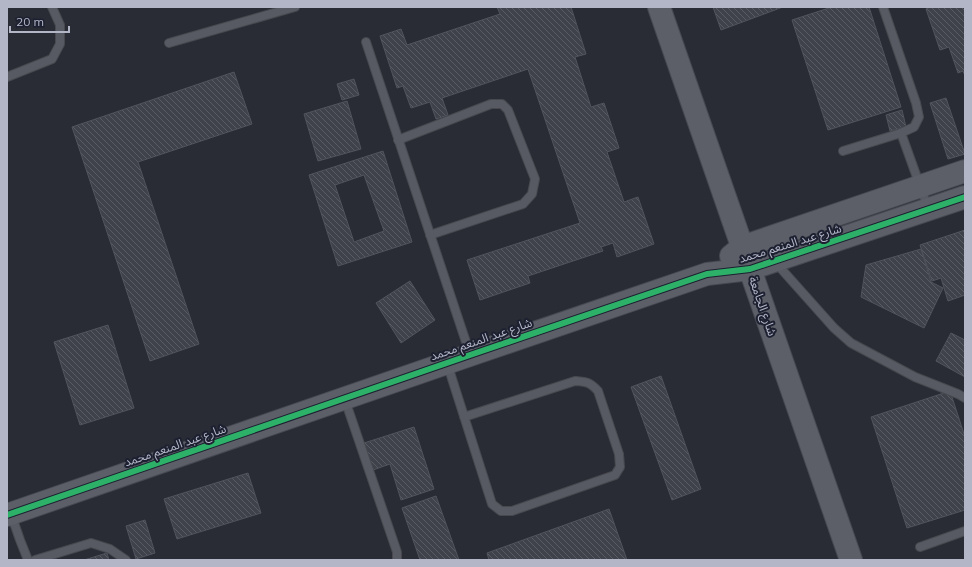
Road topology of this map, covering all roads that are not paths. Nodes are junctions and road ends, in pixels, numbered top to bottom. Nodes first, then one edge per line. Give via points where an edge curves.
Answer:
1 (52, 7) edge
2 (295, 7) edge
3 (658, 7) edge
4 (883, 7) edge
5 (366, 42) dead end
6 (169, 43) dead end
7 (7, 77) edge
8 (901, 133) junction
9 (398, 140) junction
10 (843, 151) dead end
11 (965, 171) edge
12 (920, 187) junction
13 (965, 196) edge
14 (928, 209) junction
15 (430, 235) junction
16 (742, 247) junction
17 (776, 261) junction
18 (750, 270) junction
19 (707, 274) junction
20 (470, 355) junction
21 (447, 363) junction
22 (344, 398) junction
23 (965, 398) edge
24 (464, 417) junction
25 (9, 514) edge
26 (965, 531) edge
27 (920, 547) dead end
28 (28, 560) edge
29 (35, 560) edge
30 (126, 560) edge
31 (397, 560) edge
32 (851, 560) edge

1 - 7 lane via 60,25 60,44 52,59
2 - 6 lane
3 - 16 street, شارع الجامعة
4 - 8 lane via 919,117 914,127
5 - 9 lane
8 - 10 lane
8 - 12 lane
9 - 15 lane
9 - 15 lane via 491,104 502,104 508,110 535,179 532,194 523,204
11 - 12 street, شارع عبد المنعم محمد
12 - 14 lane
12 - 16 street, شارع عبد المنعم محمد
13 - 14 street, شارع عبد المنعم محمد
14 - 17 street, شارع عبد المنعم محمد
15 - 20 lane
16 - 18 street, شارع الجامعة
16 - 19 street, شارع عبد المنعم محمد
17 - 18 street, شارع عبد المنعم محمد
17 - 23 lane via 829,323 850,343 915,377
18 - 19 street, شارع عبد المنعم محمد
18 - 32 street, شارع الجامعة
19 - 20 street, شارع عبد المنعم محمد
20 - 21 street, شارع عبد المنعم محمد
21 - 22 street, شارع عبد المنعم محمد
21 - 24 lane
22 - 25 street, شارع عبد المنعم محمد
22 - 31 lane via 397,552
24 - 24 lane via 492,504 500,511 512,511 615,475 620,467 619,454 598,391 593,384 574,382
25 - 28 lane
26 - 27 lane
29 - 30 lane via 91,543 110,549

